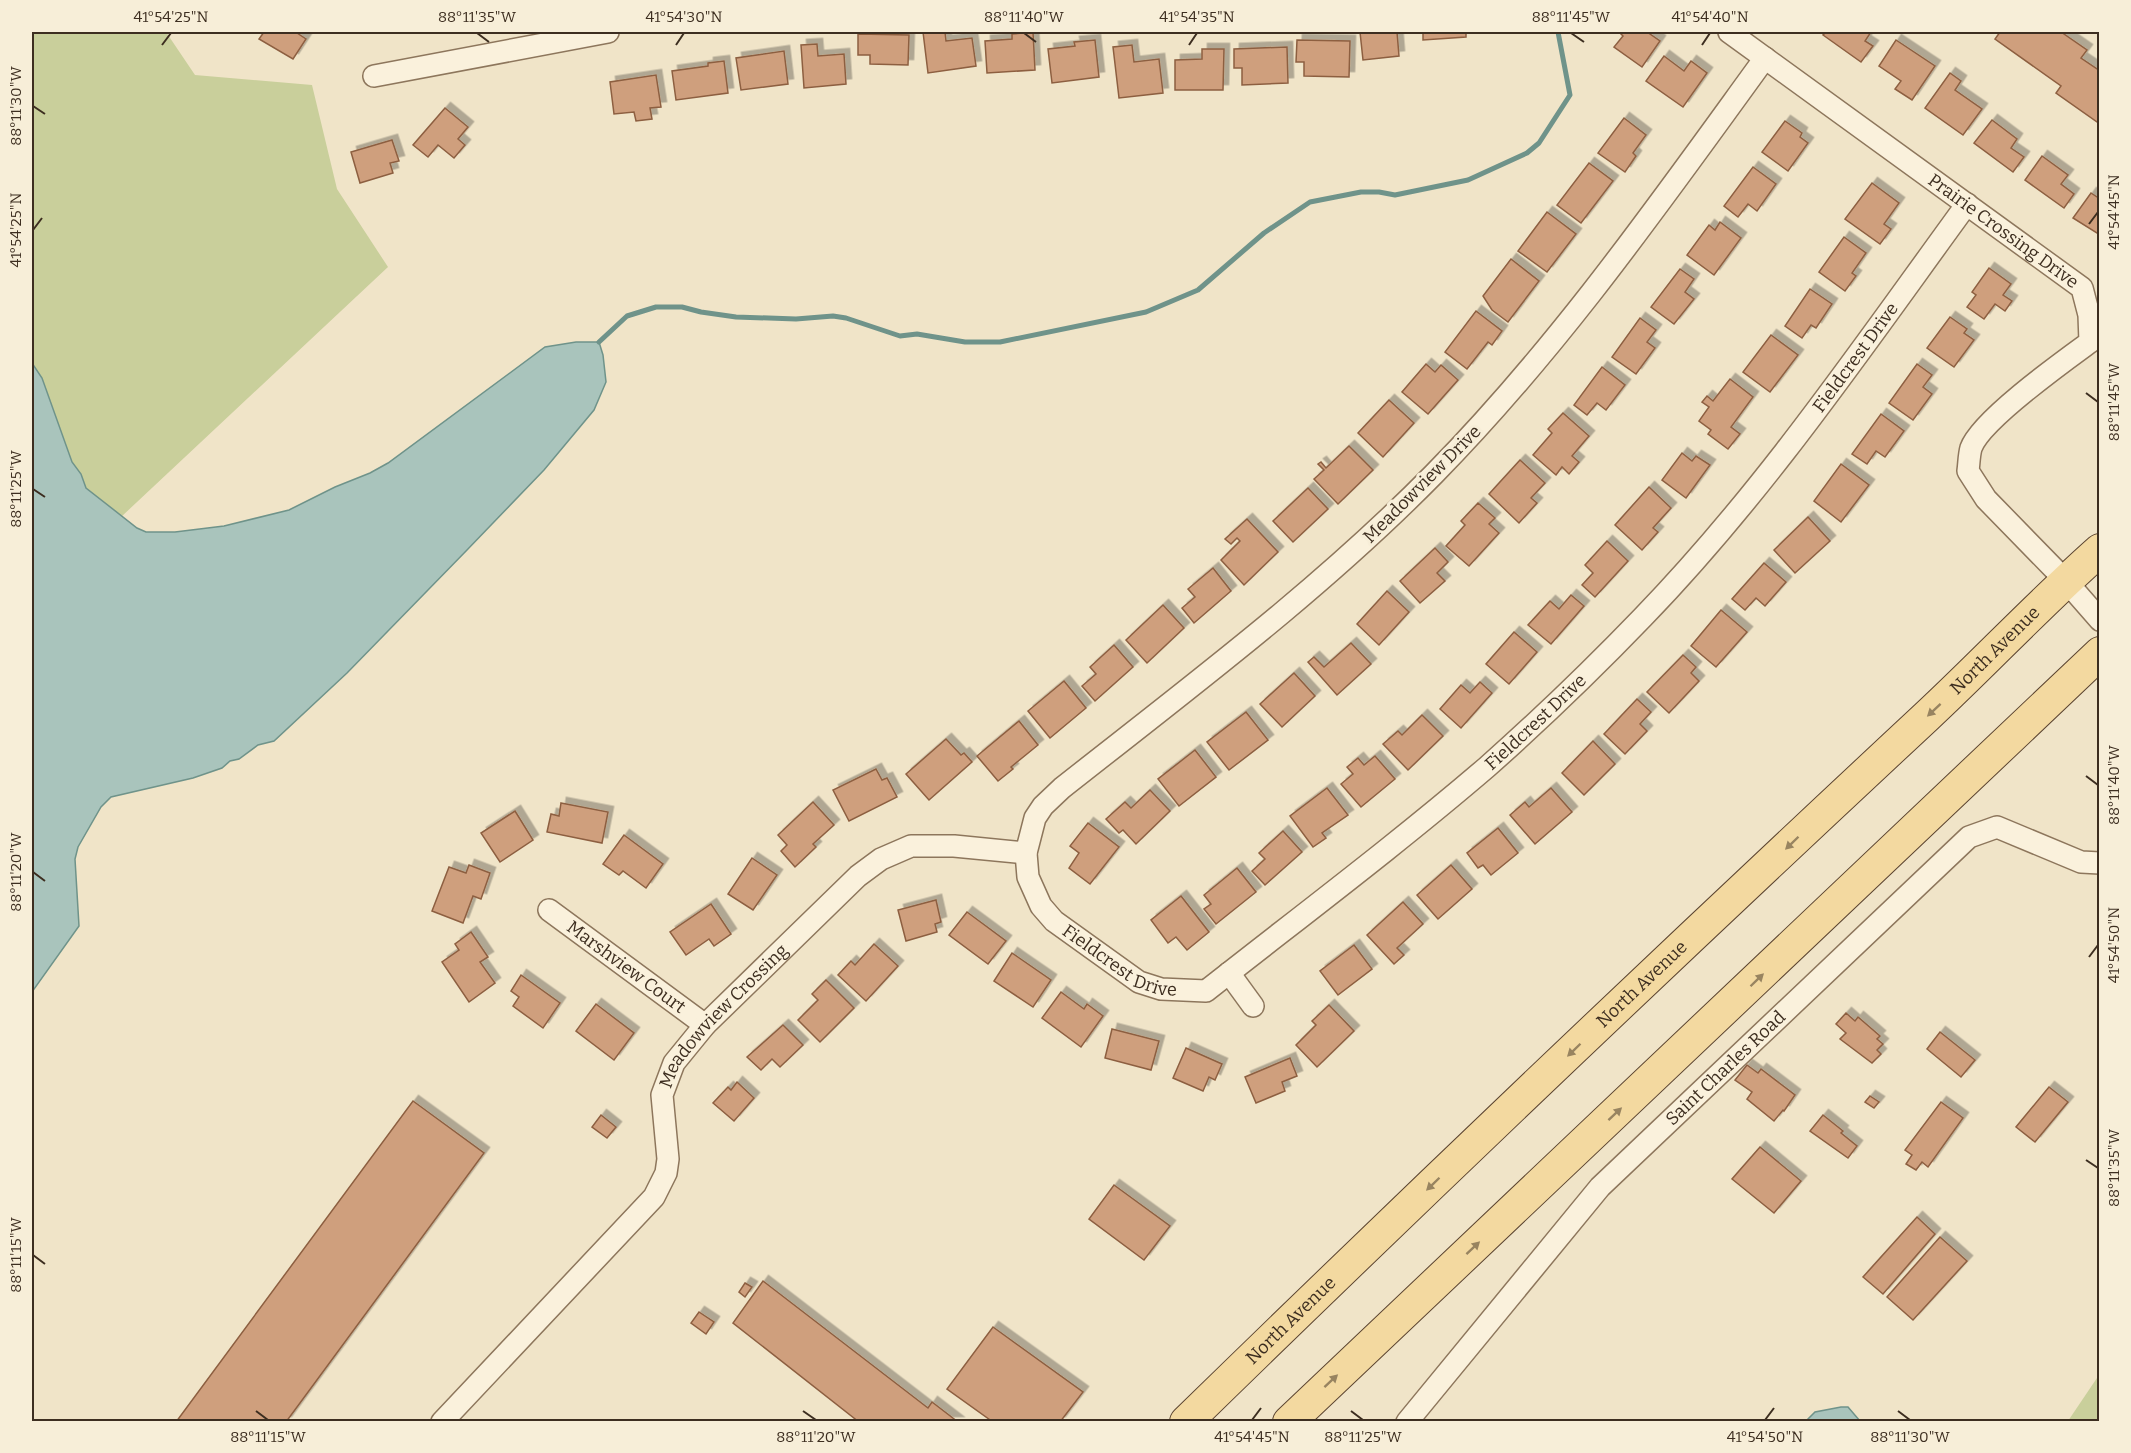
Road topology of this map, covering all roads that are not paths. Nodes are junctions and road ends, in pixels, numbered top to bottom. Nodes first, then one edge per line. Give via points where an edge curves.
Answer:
1 (608, 32) edge
2 (1730, 32) edge
3 (1765, 58) junction
4 (374, 76) dead end
5 (1967, 204) junction
6 (2095, 341) edge
7 (2100, 550) edge
8 (2066, 580) junction
9 (2100, 620) edge
10 (2100, 653) edge
11 (1026, 853) junction
12 (2100, 863) edge
13 (549, 910) dead end
14 (1229, 973) junction
15 (1253, 1006) dead end
16 (705, 1025) junction
17 (442, 1422) edge
18 (1186, 1422) edge
19 (1289, 1422) edge
20 (1407, 1422) edge

1 - 4 street
2 - 3 street, Prairie Crossing Drive
3 - 5 street, Prairie Crossing Drive
3 - 11 street, Meadowview Drive via 1619,259 1499,405 1434,474 1329,574 1042,806
5 - 6 street, Prairie Crossing Drive via 2082,288
5 - 14 street, Fieldcrest Drive via 1803,429 1644,616 1487,767
6 - 8 street, Prairie Crossing Drive via 2053,368 1984,427 1971,447 1968,471 1986,499
7 - 8 main road, North Avenue
8 - 9 street, Prairie Crossing Drive
8 -> 18 main road, North Avenue via 1954,692
19 -> 10 main road
11 - 14 street, Fieldcrest Drive via 1028,877 1041,906 1054,921 1139,982 1161,989 1206,992
11 - 16 street, Meadowview Crossing via 911,846 881,859 858,876
12 - 20 street, Saint Charles Road via 2081,862 1997,827 1969,837 1600,1187
13 - 16 street, Marshview Court
14 - 15 street
16 - 17 street, Meadowview Crossing via 674,1063 662,1095 668,1159 654,1197

